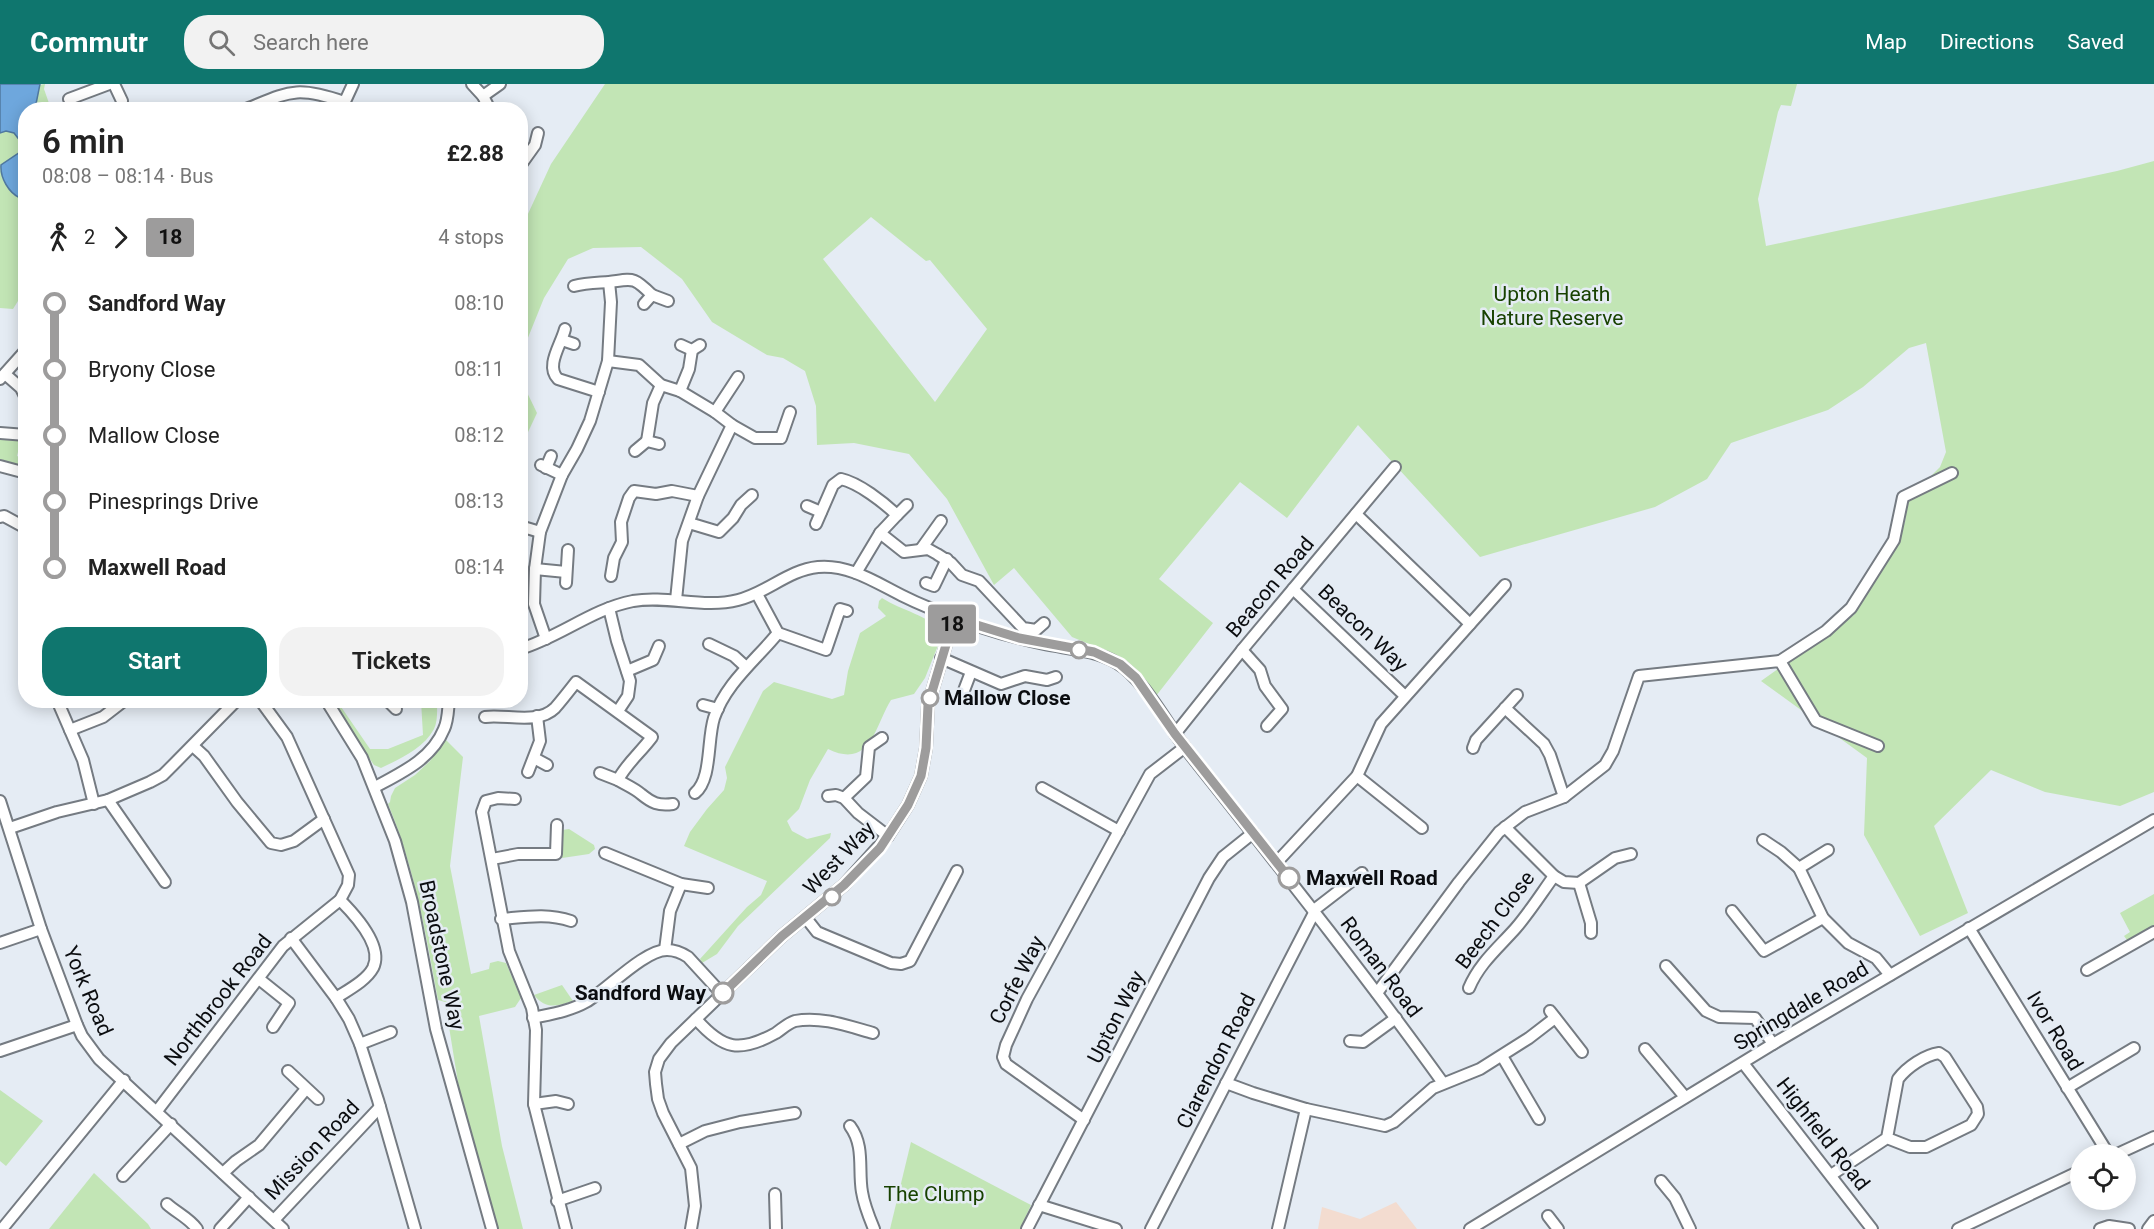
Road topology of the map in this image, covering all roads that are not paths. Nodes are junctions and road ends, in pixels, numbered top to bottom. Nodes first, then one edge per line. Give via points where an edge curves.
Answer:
1 (111, 84) edge
2 (353, 84) edge
3 (472, 84) edge
4 (500, 84) edge
5 (483, 96) junction
6 (69, 99) dead end
7 (122, 100) dead end
8 (263, 102) edge
9 (335, 102) edge
10 (344, 102) edge
11 (486, 102) edge
12 (538, 133) dead end
13 (528, 155) edge
14 (609, 282) junction
15 (574, 286) dead end
16 (652, 295) junction
17 (668, 301) dead end
18 (644, 304) dead end
19 (574, 344) dead end
20 (691, 347) dead end
21 (18, 359) edge
22 (608, 361) junction
23 (740, 375) dead end
24 (2, 377) edge
25 (661, 384) junction
26 (18, 386) edge
27 (680, 391) junction
28 (599, 392) junction
29 (790, 411) dead end
30 (715, 412) junction
31 (732, 425) junction
32 (0, 433) edge
33 (18, 434) edge
34 (648, 441) junction
35 (659, 444) dead end
36 (635, 451) dead end
37 (551, 456) dead end
38 (0, 466) edge
39 (1395, 466) dead end
40 (18, 471) edge
41 (1952, 473) dead end
42 (562, 475) junction
43 (752, 495) dead end
44 (698, 496) junction
45 (907, 505) dead end
46 (807, 506) dead end
47 (821, 512) junction
48 (1356, 514) junction
49 (897, 515) junction
50 (0, 517) edge
51 (941, 521) dead end
52 (689, 523) junction
53 (18, 524) edge
54 (816, 524) dead end
55 (528, 526) edge
56 (540, 532) junction
57 (880, 533) junction
58 (921, 549) junction
59 (568, 550) dead end
60 (601, 558) dead end
61 (947, 560) junction
62 (614, 561) junction
63 (536, 569) junction
64 (856, 573) junction
65 (611, 576) dead end
66 (927, 583) dead end
67 (1505, 585) dead end
68 (1293, 590) junction
69 (757, 594) junction
70 (997, 599) junction
71 (676, 600) junction
72 (609, 608) junction
73 (987, 608) dead end
74 (840, 609) dead end
75 (954, 618) junction
76 (1044, 623) dead end
77 (1470, 624) junction
78 (778, 633) junction
79 (546, 639) junction
80 (710, 644) dead end
81 (528, 646) edge
82 (659, 646) dead end
83 (826, 650) junction
84 (1242, 650) junction
85 (941, 658) junction
86 (823, 661) dead end
87 (1780, 661) junction
88 (746, 667) junction
89 (627, 671) junction
90 (971, 672) junction
91 (1048, 692) dead end
92 (963, 693) dead end
93 (1517, 695) dead end
94 (1405, 696) junction
95 (703, 705) dead end
96 (60, 708) edge
97 (115, 708) edge
98 (229, 708) edge
99 (266, 708) edge
100 (331, 708) edge
101 (448, 708) edge
102 (502, 708) edge
103 (718, 708) junction
104 (1505, 708) junction
105 (618, 711) junction
106 (502, 716) junction
107 (537, 716) junction
108 (485, 717) dead end
109 (1267, 726) dead end
110 (70, 730) junction
111 (1175, 734) junction
112 (882, 738) dead end
113 (193, 746) junction
114 (1878, 746) dead end
115 (1185, 747) junction
116 (1473, 748) dead end
117 (534, 758) junction
118 (547, 765) dead end
119 (528, 772) dead end
120 (600, 772) dead end
121 (1357, 776) junction
122 (618, 780) junction
123 (375, 787) junction
124 (1042, 788) dead end
125 (711, 795) dead end
126 (828, 796) dead end
127 (1564, 797) junction
128 (844, 798) junction
129 (108, 800) junction
130 (515, 800) dead end
131 (0, 802) edge
132 (94, 804) junction
133 (662, 818) dead end
134 (324, 819) junction
135 (2154, 820) edge
136 (557, 825) dead end
137 (1505, 827) junction
138 (10, 828) junction
139 (1422, 828) dead end
140 (1119, 831) junction
141 (1253, 833) junction
142 (888, 836) junction
143 (1763, 840) dead end
144 (1828, 850) dead end
145 (605, 853) dead end
146 (1631, 854) dead end
147 (492, 859) junction
148 (1277, 862) junction
149 (1799, 867) junction
150 (957, 871) dead end
151 (1362, 873) dead end
152 (1554, 876) junction
153 (165, 882) dead end
154 (1579, 883) junction
155 (681, 884) junction
156 (708, 888) dead end
157 (340, 900) junction
158 (1314, 910) junction
159 (1732, 911) dead end
160 (806, 918) junction
161 (1823, 918) junction
162 (501, 919) junction
163 (571, 921) dead end
164 (1969, 928) junction
165 (41, 929) junction
166 (2154, 932) edge
167 (1591, 933) dead end
168 (291, 938) junction
169 (0, 943) edge
170 (665, 950) junction
171 (1666, 966) dead end
172 (2087, 970) dead end
173 (1890, 975) junction
174 (259, 979) junction
175 (1469, 988) dead end
176 (1377, 993) junction
177 (722, 994) junction
178 (336, 998) junction
179 (533, 1018) junction
180 (1396, 1018) junction
181 (696, 1019) junction
182 (77, 1025) junction
183 (273, 1027) dead end
184 (390, 1032) dead end
185 (872, 1032) dead end
186 (1350, 1041) dead end
187 (360, 1044) junction
188 (1773, 1044) junction
189 (1645, 1048) dead end
190 (2134, 1048) dead end
191 (0, 1051) edge
192 (1582, 1052) dead end
193 (1502, 1056) junction
194 (1743, 1063) junction
195 (288, 1071) dead end
196 (124, 1080) junction
197 (1226, 1083) junction
198 (1443, 1083) junction
199 (2067, 1088) junction
200 (306, 1089) junction
201 (1685, 1097) junction
202 (318, 1100) dead end
203 (534, 1104) junction
204 (568, 1104) dead end
205 (380, 1107) junction
206 (1306, 1109) junction
207 (157, 1111) junction
208 (795, 1112) dead end
209 (1539, 1119) dead end
210 (1084, 1120) junction
211 (171, 1124) junction
212 (850, 1126) dead end
213 (2154, 1137) edge
214 (1887, 1138) junction
215 (679, 1144) junction
216 (2102, 1144) edge
217 (2136, 1145) edge
218 (223, 1173) junction
219 (1831, 1175) junction
220 (123, 1176) dead end
221 (2070, 1176) edge
222 (1661, 1180) dead end
223 (595, 1188) dead end
224 (775, 1194) dead end
225 (249, 1197) junction
226 (557, 1201) junction
227 (167, 1204) dead end
228 (1039, 1205) junction
229 (1548, 1216) dead end
230 (273, 1220) junction
231 (2154, 1221) edge
232 (2, 1229) edge
233 (197, 1229) edge
234 (220, 1229) edge
235 (283, 1229) edge
236 (415, 1229) edge
237 (492, 1229) edge
238 (566, 1229) edge
239 (691, 1229) edge
240 (776, 1229) edge
241 (874, 1229) edge
242 (1027, 1229) edge
243 (1116, 1229) edge
244 (1151, 1229) edge
245 (1278, 1229) edge
246 (1470, 1229) edge
247 (1558, 1229) edge
248 (1690, 1229) edge
249 (1872, 1229) edge
250 (1958, 1229) edge
251 (2100, 1229) edge
252 (2129, 1229) edge
253 (2148, 1229) edge

1 - 6 street
1 - 7 street
2 - 10 street
3 - 5 street
4 - 5 street
5 - 11 street
8 - 9 street via 302,91
12 - 13 street
14 - 15 street
14 - 16 street via 630,279
14 - 22 street
16 - 17 street
16 - 18 street
19 - 28 street via 563,335 551,368 553,375
20 - 27 street via 689,369
21 - 24 street
22 - 25 street via 639,365
22 - 28 street
23 - 30 street
24 - 26 street
25 - 27 street
25 - 34 street via 653,403
27 - 30 street
28 - 42 street via 587,427
29 - 31 street via 783,441 755,438
30 - 31 street
31 - 44 street
32 - 33 street
34 - 35 street
34 - 36 street
37 - 42 street via 544,466
38 - 40 street
39 - 48 street, Beacon Road
41 - 87 street via 1903,497 1894,540 1851,608 1826,631
42 - 56 street
43 - 52 street via 736,502 733,518 718,537
44 - 52 street
44 - 62 street via 631,488 621,522 622,542
45 - 49 street
46 - 47 street
47 - 49 street via 833,485 841,479 882,501
47 - 54 street
48 - 68 street, Beacon Road
48 - 77 street
49 - 57 street
50 - 53 street
51 - 58 street
52 - 71 street via 682,542
55 - 56 street
56 - 63 street
57 - 58 street via 904,552
57 - 64 street
58 - 61 street
59 - 63 street via 566,578
60 - 62 street
61 - 66 street via 934,586
61 - 70 street
62 - 65 street
63 - 79 street via 534,604
64 - 69 street, Roman Road via 835,567 803,570
64 - 75 street, Roman Road
67 - 77 street
68 - 84 street, Beacon Road
68 - 94 street, Beacon Way
69 - 71 street, Roman Road via 722,603
69 - 78 street
70 - 73 street
70 - 76 street via 1023,628 1036,630
71 - 72 street, Roman Road via 656,598
72 - 79 street, Roman Road
72 - 89 street
74 - 83 street
75 - 85 street, West Way
75 - 111 street, Roman Road via 1019,638 1094,652 1115,662 1136,678
77 - 94 street
78 - 83 street
78 - 88 street
79 - 81 street, Roman Road
80 - 88 street
82 - 89 street via 658,663
83 - 86 street
84 - 109 street via 1260,670 1265,686 1282,709
84 - 111 street, Beacon Road
85 - 90 street
85 - 142 street, West Way via 928,705 921,776
87 - 114 street via 1816,721
87 - 127 street via 1639,676 1605,765
88 - 103 street
89 - 105 street via 628,696
90 - 91 street via 1000,684 1025,676 1052,679
90 - 92 street
93 - 104 street
94 - 121 street via 1381,724
95 - 103 street
96 - 110 street
97 - 110 street
98 - 113 street
99 - 134 street via 287,737
100 - 123 street, Broadstone Way
101 - 123 street via 444,729 422,759
102 - 106 street
103 - 125 street via 704,780 698,790
104 - 116 street
104 - 127 street via 1544,744
105 - 107 street via 574,680 553,710
105 - 122 street via 656,740 627,766
106 - 107 street
106 - 108 street
107 - 117 street via 540,741
110 - 132 street via 83,760
111 - 115 street, Roman Road
112 - 128 street via 869,747 866,777
113 - 129 street via 163,774
113 - 134 street via 271,843 294,841
115 - 140 street, Corfe Way via 1150,774
115 - 141 street, Roman Road
117 - 118 street
117 - 119 street
120 - 122 street
121 - 139 street
121 - 148 street
122 - 133 street via 652,803 668,805
123 - 237 street, Broadstone Way via 410,892 436,1029
124 - 140 street
126 - 128 street
127 - 137 street via 1525,812
128 - 142 street
129 - 132 street
129 - 153 street
130 - 147 street via 486,801 482,812
131 - 138 street, York Road
132 - 138 street
134 - 157 street via 349,875
135 - 164 street, Springdale Road
136 - 147 street via 556,854
137 - 152 street, Beech Close
137 - 176 street via 1472,864
138 - 165 street, York Road
140 - 210 street, Corfe Way via 1027,999 1003,1057 1006,1064
141 - 148 street, Roman Road
141 - 210 street, Upton Way via 1223,857 1209,878
142 - 160 street, West Way via 844,885
143 - 149 street
144 - 149 street
145 - 155 street
146 - 154 street via 1615,858
147 - 162 street
148 - 158 street, Roman Road
149 - 161 street
150 - 160 street, West Way via 910,961 901,964 817,932
151 - 158 street
152 - 154 street, Beech Close via 1564,882
152 - 175 street, Beech Close via 1526,916 1484,961
154 - 167 street
155 - 156 street
155 - 170 street via 670,911
157 - 168 street
157 - 178 street via 363,925 375,955 368,976
158 - 176 street, Roman Road
158 - 197 street, Clarendon Road
159 - 161 street via 1764,951
160 - 177 street, West Way
161 - 173 street via 1848,943 1876,958
162 - 163 street via 544,916
162 - 179 street
164 - 173 street, Springdale Road
164 - 199 street, Ivor Road
165 - 169 street
165 - 182 street, York Road
166 - 172 street
168 - 174 street, Northbrook Road
168 - 178 street, Northbrook Road
170 - 177 street via 688,957
170 - 179 street via 655,952 586,1002
171 - 188 street via 1706,1011 1719,1017 1755,1018
173 - 188 street, Springdale Road
174 - 183 street via 289,1003
174 - 207 street, Northbrook Road
176 - 180 street, Roman Road
177 - 181 street, West Way
178 - 187 street, Northbrook Road
179 - 203 street
180 - 186 street via 1363,1042
180 - 198 street, Roman Road
181 - 185 street via 719,1041 737,1047 776,1033 792,1021 828,1021
181 - 215 street, West Way via 671,1043 655,1072 658,1099
182 - 191 street
182 - 196 street, York Road via 99,1059
184 - 187 street
187 - 205 street, Northbrook Road
188 - 194 street, Springdale Road
189 - 201 street
190 - 199 street
192 - 193 street via 1552,1015
193 - 198 street
193 - 209 street
194 - 201 street, Springdale Road
194 - 219 street, Highfield Road
195 - 200 street
196 - 207 street, York Road
196 - 232 street
197 - 206 street
197 - 244 street, Clarendon Road
198 - 206 street via 1385,1126
199 - 216 street, Ivor Road
200 - 202 street
200 - 218 street via 259,1145
201 - 246 street, Springdale Road
203 - 204 street
203 - 226 street
205 - 230 street, Mission Road
205 - 236 street, Northbrook Road
206 - 245 street
207 - 211 street, York Road
208 - 215 street via 705,1131
210 - 228 street, Upton Way
211 - 218 street, York Road
211 - 220 street
212 - 241 street via 860,1147 861,1190
213 - 217 street
214 - 214 street via 1916,1148 1926,1147 1976,1120 1977,1107 1939,1053 1926,1057 1898,1079
214 - 219 street
215 - 239 street, West Way via 688,1159 694,1183
218 - 225 street, York Road
219 - 249 street, Highfield Road
221 - 250 street
222 - 248 street
223 - 226 street
224 - 240 street
225 - 230 street, York Road
225 - 234 street
226 - 238 street
227 - 233 street
228 - 242 street, Upton Way
228 - 243 street
229 - 247 street
230 - 235 street, York Road
231 - 253 street
251 - 252 street

